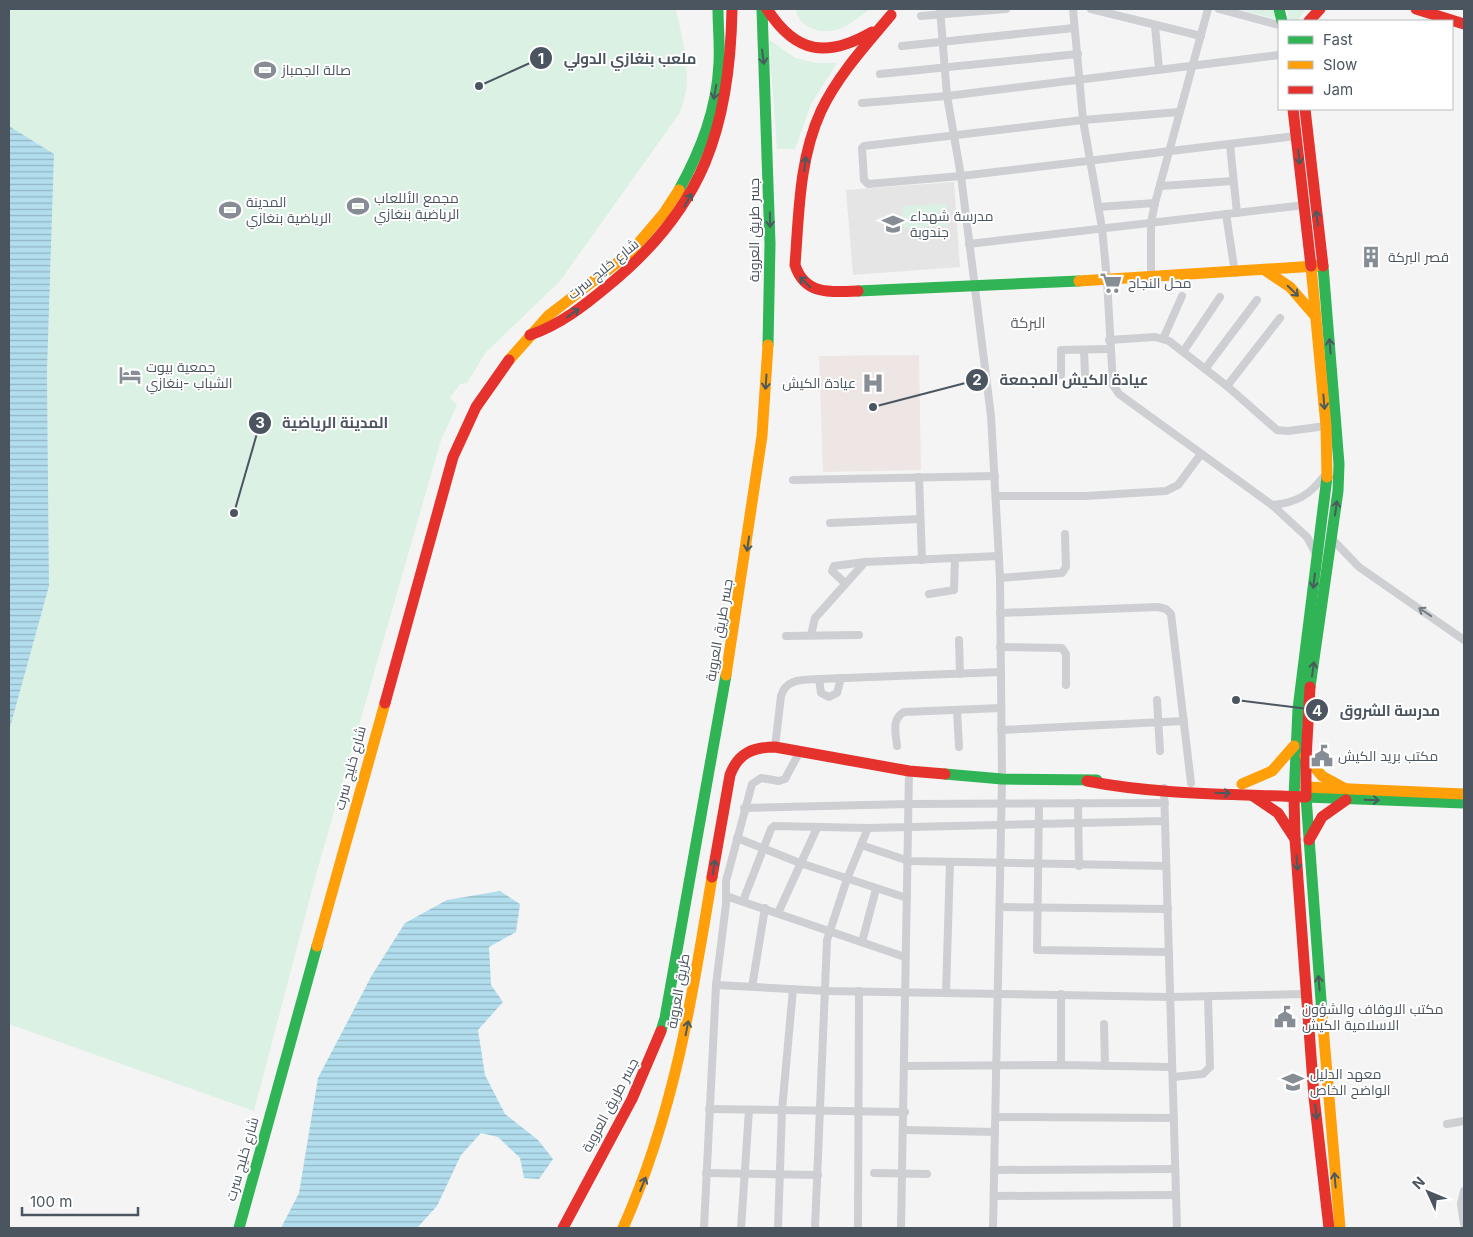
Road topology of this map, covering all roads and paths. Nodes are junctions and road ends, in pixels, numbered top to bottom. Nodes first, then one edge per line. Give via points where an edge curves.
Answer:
1 (718, 9) edge
2 (732, 9) edge
3 (762, 9) edge
4 (767, 9) edge
5 (1006, 9) edge
6 (1073, 9) edge
7 (1091, 9) edge
8 (1208, 9) edge
9 (1219, 9) edge
10 (1320, 9) edge
11 (1416, 9) edge
12 (894, 12) edge
13 (940, 12) edge
14 (1122, 12) edge
15 (921, 16) dead end
16 (1310, 20) edge
17 (1451, 20) edge
18 (1278, 25) edge
19 (1155, 26) junction
20 (1074, 28) junction
21 (1201, 36) junction
22 (942, 41) junction
23 (902, 46) dead end
24 (1078, 54) junction
25 (1278, 55) edge
26 (1193, 65) junction
27 (945, 68) junction
28 (1159, 69) junction
29 (880, 74) dead end
30 (1080, 79) junction
31 (947, 96) junction
32 (862, 103) dead end
33 (1293, 110) edge
34 (1305, 110) edge
35 (1179, 112) junction
36 (1083, 120) junction
37 (954, 136) junction
38 (1296, 136) junction
39 (1230, 145) junction
40 (1169, 152) junction
41 (1090, 159) junction
42 (961, 176) junction
43 (1233, 181) junction
44 (1161, 186) junction
45 (1155, 203) junction
46 (1304, 205) junction
47 (1098, 207) junction
48 (1237, 213) junction
49 (1226, 214) junction
50 (1151, 223) junction
51 (1102, 228) junction
52 (969, 244) junction
53 (1317, 266) junction
54 (1266, 271) junction
55 (1235, 273) junction
56 (1151, 277) junction
57 (1107, 280) junction
58 (974, 284) junction
59 (1182, 296) dead end
60 (1220, 297) dead end
61 (1257, 300) dead end
62 (1316, 317) junction
63 (1280, 318) dead end
64 (530, 335) junction
65 (1163, 339) junction
66 (1109, 340) junction
67 (1109, 349) junction
68 (1084, 350) junction
69 (1183, 352) junction
70 (1205, 369) junction
71 (1085, 374) dead end
72 (1061, 375) dead end
73 (1228, 386) junction
74 (1326, 426) junction
75 (1201, 454) junction
76 (1328, 471) junction
77 (995, 476) junction
78 (919, 477) junction
79 (793, 480) dead end
80 (996, 496) junction
81 (1272, 505) junction
82 (920, 519) junction
83 (830, 523) dead end
84 (1065, 534) dead end
85 (1332, 538) junction
86 (999, 556) junction
87 (1317, 556) junction
88 (955, 558) junction
89 (922, 560) junction
90 (865, 562) junction
91 (1000, 578) junction
92 (845, 584) junction
93 (929, 594) dead end
94 (1000, 613) junction
95 (811, 635) junction
96 (859, 635) dead end
97 (786, 636) dead end
98 (959, 640) dead end
99 (1464, 640) edge
100 (1000, 647) junction
101 (1001, 672) junction
102 (960, 674) junction
103 (840, 678) junction
104 (819, 679) junction
105 (1066, 685) dead end
106 (1156, 700) dead end
107 (1002, 708) junction
108 (957, 710) junction
109 (1184, 721) junction
110 (1158, 722) junction
111 (1001, 730) junction
112 (1295, 744) junction
113 (897, 746) dead end
114 (775, 747) junction
115 (959, 747) dead end
116 (800, 751) junction
117 (1160, 751) dead end
118 (1305, 756) junction
119 (909, 771) junction
120 (1002, 779) junction
121 (1191, 783) junction
122 (1242, 784) junction
123 (1164, 786) junction
124 (1300, 792) junction
125 (1250, 794) junction
126 (1346, 794) junction
127 (1464, 794) edge
128 (1165, 803) junction
129 (908, 804) junction
130 (1002, 804) junction
131 (1039, 804) junction
132 (1078, 804) junction
133 (1464, 804) edge
134 (744, 808) junction
135 (1165, 821) junction
136 (1039, 822) junction
137 (1078, 823) junction
138 (1002, 824) junction
139 (908, 826) junction
140 (816, 828) junction
141 (868, 828) junction
142 (737, 838) junction
143 (1295, 839) junction
144 (1308, 844) junction
145 (862, 845) junction
146 (763, 848) junction
147 (909, 861) junction
148 (950, 862) junction
149 (800, 863) junction
150 (1001, 863) junction
151 (1039, 865) junction
152 (1079, 866) junction
153 (1166, 866) junction
154 (847, 879) junction
155 (876, 889) junction
156 (726, 896) junction
157 (908, 898) junction
158 (743, 901) junction
159 (765, 908) junction
160 (1000, 908) junction
161 (1038, 908) junction
162 (1168, 909) junction
163 (778, 913) junction
164 (829, 930) junction
165 (862, 942) junction
166 (1169, 952) junction
167 (905, 957) junction
168 (716, 985) junction
169 (752, 987) junction
170 (793, 989) junction
171 (827, 991) junction
172 (859, 991) junction
173 (906, 991) junction
174 (946, 992) junction
175 (998, 993) junction
176 (1061, 994) junction
177 (1307, 994) junction
178 (1170, 997) junction
179 (1208, 997) junction
180 (1104, 1024) dead end
181 (1061, 1065) junction
182 (906, 1066) junction
183 (997, 1066) junction
184 (1105, 1066) junction
185 (1172, 1067) junction
186 (1173, 1077) junction
187 (709, 1109) junction
188 (749, 1110) junction
189 (782, 1110) junction
190 (821, 1111) junction
191 (858, 1111) junction
192 (905, 1112) junction
193 (996, 1117) junction
194 (1174, 1118) junction
195 (1464, 1122) edge
196 (1447, 1124) dead end
197 (905, 1130) junction
198 (995, 1132) junction
199 (994, 1170) junction
200 (1175, 1170) junction
201 (706, 1173) junction
202 (874, 1173) dead end
203 (902, 1173) junction
204 (745, 1174) junction
205 (818, 1174) junction
206 (927, 1174) dead end
207 (780, 1175) junction
208 (1464, 1191) edge
209 (1176, 1195) junction
210 (994, 1196) junction
211 (1464, 1224) edge
212 (239, 1228) edge
213 (563, 1228) edge
214 (623, 1228) edge
215 (704, 1228) edge
216 (741, 1228) edge
217 (778, 1228) edge
218 (815, 1228) edge
219 (858, 1228) edge
220 (901, 1228) edge
221 (993, 1228) edge
222 (1177, 1228) edge
223 (1328, 1228) edge
224 (1340, 1228) edge

1 -> 64 main road, شارع خليج سرت via 716,91 704,139 684,181 654,226 632,251 550,313
64 -> 2 main road, شارع خليج سرت via 557,324 635,265 659,240 685,204 718,134 731,57
3 -> 213 main road, جسر طريق العروبة via 770,199 769,333 761,445 736,618 666,1018 642,1081
4 - 12 main road via 780,29 793,40 808,47 824,49 856,42
5 - 13 street
6 - 20 street
7 - 14 street
8 - 21 street
9 - 18 street
10 - 16 main road
11 - 17 main road
58 -> 12 main road via 823,292 807,286 797,273 795,265 808,147 821,110 834,88
13 - 15 street
13 - 22 street
14 - 19 street
19 - 21 street
19 - 28 street
20 - 22 street
20 - 24 street
21 - 26 street
22 - 23 street
22 - 27 street
24 - 27 street
24 - 30 street
25 - 26 street
26 - 28 street
26 - 35 street
27 - 29 street
27 - 31 street
28 - 30 street
30 - 31 street
30 - 36 street
31 - 32 street
31 - 37 street
33 - 38 main road
53 -> 34 main road
35 - 36 street
35 - 40 street
36 - 37 street
36 - 41 street
37 - 42 street
37 - 42 street via 864,146 864,180 868,184
38 - 39 street
38 -> 46 main road
39 - 40 street
39 - 43 street
40 - 41 street
40 - 44 street
41 - 42 street
41 - 47 street
42 - 52 street
43 - 44 street
43 - 48 street
44 - 45 street
45 - 47 street
45 - 50 street
46 - 48 street
46 - 53 main road
47 - 51 street
48 - 49 street
49 - 50 street
49 - 55 street
50 - 51 street
50 - 56 street
51 - 52 street
51 - 57 street
52 - 58 street
53 - 54 main road
53 - 62 main road
85 -> 53 main road via 1339,454
54 - 55 main road
54 -> 62 main road via 1290,287
55 - 56 main road
56 - 57 main road
57 - 58 main road
57 - 66 street
58 - 77 street via 991,416
59 - 65 street
60 - 69 street
61 - 70 street
62 -> 74 main road
63 - 73 street
64 - 212 main road, شارع خليج سرت via 486,388 453,457
65 - 66 street
65 - 69 street
66 - 67 street
67 - 68 street
67 - 75 street via 1113,385 1119,394
68 - 71 street
68 - 72 street via 1061,350
69 - 70 street
70 - 73 street
73 - 74 street via 1277,430
74 - 76 main road
75 - 80 street via 1178,485 1166,491 1086,496
75 - 81 street
76 - 81 street via 1302,498 1293,503
76 - 87 main road
77 - 78 street
77 - 80 street
78 - 79 street
78 - 82 street
80 - 86 street
81 - 87 street via 1307,537
82 - 83 street
82 - 89 street
84 - 91 street via 1066,567 1062,573
99 -> 85 street via 1359,567
118 -> 85 main road via 1311,684
86 - 88 street
86 - 91 street
87 -> 112 main road
88 - 89 street
88 - 93 street via 954,590
89 - 90 street
90 - 92 street
90 - 92 street via 834,566 832,571
91 - 94 street
92 - 95 street via 815,618
94 - 100 street
94 - 109 street via 1166,609 1171,614
95 - 96 street
95 - 97 street
98 - 102 street
100 - 101 street
100 - 105 street via 1062,648 1066,654
101 - 102 street
101 - 107 street
102 - 103 street
103 - 104 street
103 - 104 street via 837,693 829,697 821,693
104 - 114 street via 795,681 784,689
106 - 110 street
107 - 108 street
107 - 111 street
108 - 113 street via 900,714 895,723
108 - 115 street
109 - 110 street
109 - 121 street
110 - 111 street
110 - 117 street
111 - 120 street
112 - 122 main road via 1278,768
112 - 124 main road
114 - 116 main road
214 -> 114 main road, طريق العروبة via 651,1163 674,1090 732,767 741,755 758,748
116 - 119 main road
116 - 134 street via 785,779 754,781
118 - 124 main road
118 - 126 main road via 1322,776
119 - 120 main road
119 - 129 street
120 - 123 main road
120 - 130 street
121 - 122 main road
121 - 123 main road
122 - 124 main road
123 -> 125 main road
123 - 128 street
124 - 125 main road
124 - 126 main road
124 - 143 main road
124 - 144 main road
125 - 143 main road via 1278,813
126 - 127 main road
126 -> 133 main road
126 - 144 main road via 1322,817
128 - 132 street
128 - 135 street
129 - 130 street
129 - 134 street
129 - 139 street
130 - 131 street
130 - 138 street
131 - 132 street
131 - 136 street
132 - 137 street
134 - 142 street
135 - 137 street
135 - 153 street
136 - 137 street
136 - 138 street
136 - 151 street
137 - 152 street
138 - 139 street
138 - 150 street
139 - 141 street
139 - 147 street
140 - 141 street
140 - 146 street via 774,826
140 - 149 street
141 - 145 street
142 - 146 street
142 - 156 street via 726,881
143 -> 177 main road
224 -> 144 main road
145 - 147 street
145 - 154 street
146 - 149 street
146 - 158 street
147 - 148 street
147 - 157 street
148 - 150 street
148 - 174 street
149 - 154 street
149 - 163 street
150 - 151 street
150 - 160 street
151 - 152 street
151 - 161 street
152 - 153 street
153 - 162 street
154 - 155 street
154 - 164 street
155 - 157 street
155 - 165 street
156 - 158 street
156 - 168 street
157 - 167 street
158 - 159 street
159 - 163 street
159 - 169 street
160 - 161 street
160 - 175 street
161 - 162 street
161 - 166 street via 1038,950
162 - 166 street
163 - 164 street
164 - 165 street
164 - 171 street
165 - 167 street
166 - 178 street
167 - 173 street
168 - 169 street
168 - 187 street
169 - 170 street
170 - 171 street
170 - 189 street
171 - 172 street
171 - 190 street
172 - 173 street
172 - 191 street
173 - 174 street
173 - 182 street
174 - 175 street
175 - 176 street
175 - 183 street
176 - 178 street
176 - 181 street
177 - 179 street
177 -> 223 main road
178 - 179 street
178 - 185 street
179 - 186 street via 1210,1067 1204,1074
180 - 184 street
181 - 183 street
181 - 184 street
182 - 183 street
182 - 192 street
183 - 193 street
184 - 185 street
185 - 186 street
186 - 194 street
187 - 188 street
187 - 201 street
188 - 189 street
188 - 204 street
189 - 190 street
189 - 207 street
190 - 191 street
190 - 205 street
191 - 192 street
191 - 219 street
192 - 197 street
193 - 194 street
193 - 198 street
194 - 200 street
195 - 196 street
197 - 198 street
197 - 203 street
198 - 199 street
199 - 200 street
199 - 210 street
200 - 209 street
201 - 204 street
201 - 215 street
202 - 203 street
203 - 206 street
203 - 220 street
204 - 207 street
204 - 216 street
205 - 207 street
205 - 218 street
207 - 217 street
208 - 211 street via 1460,1204
209 - 210 street
209 - 222 street
210 - 221 street

